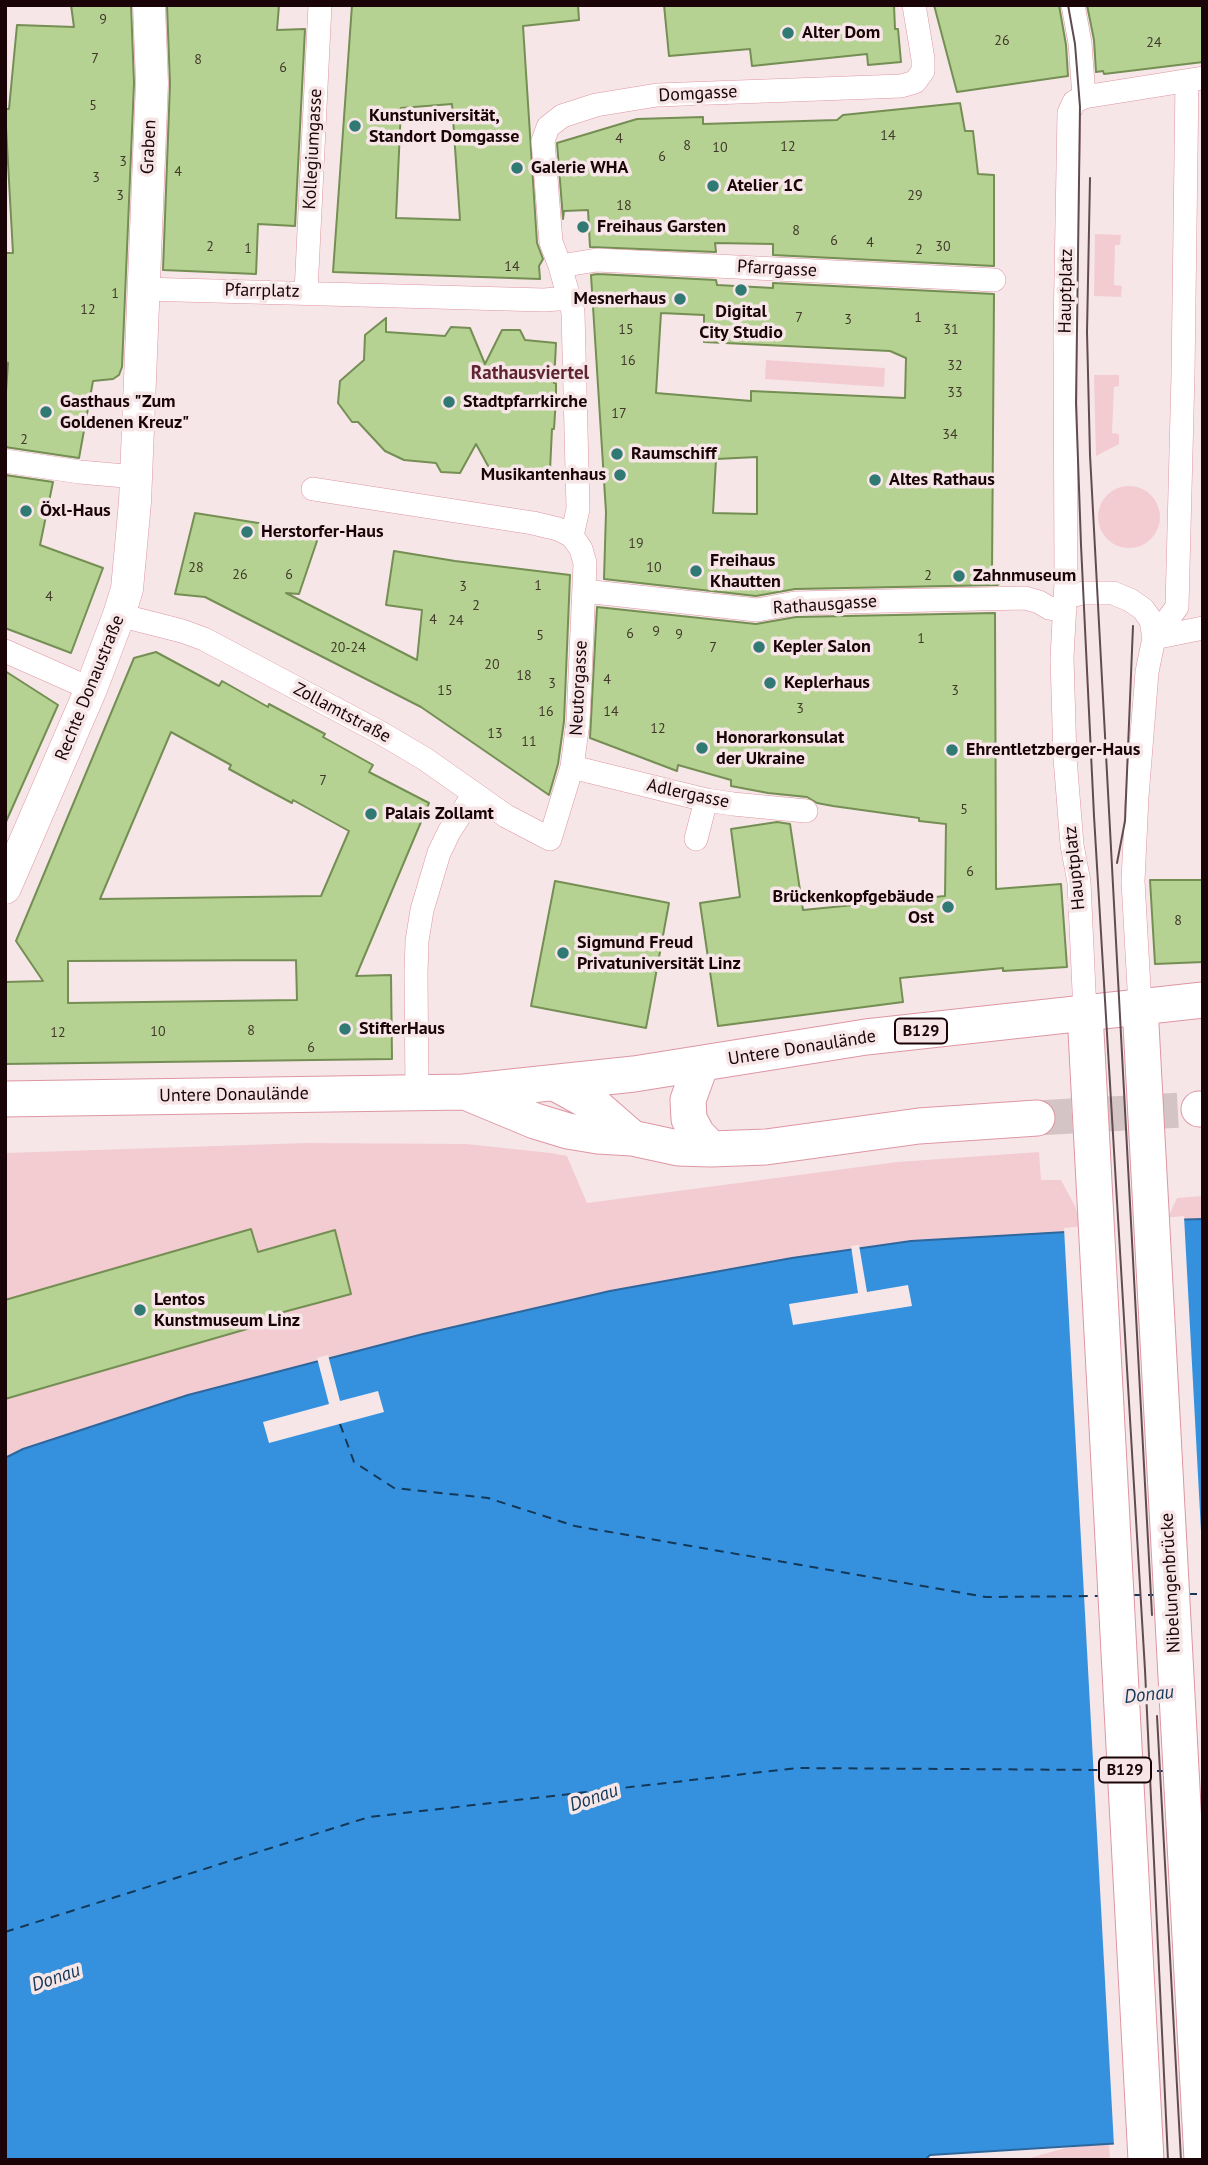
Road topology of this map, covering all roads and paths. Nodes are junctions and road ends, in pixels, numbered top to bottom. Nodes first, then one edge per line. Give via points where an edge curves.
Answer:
1 (149, 5) edge
2 (320, 5) edge
3 (914, 5) edge
4 (1073, 5) edge
5 (1195, 79) edge
6 (1084, 97) junction
7 (560, 266) junction
8 (994, 280) dead end
9 (142, 289) junction
10 (306, 292) junction
11 (570, 298) junction
12 (5, 461) edge
13 (136, 477) junction
14 (313, 489) dead end
15 (572, 536) junction
16 (584, 591) junction
17 (1065, 604) junction
18 (119, 615) junction
19 (1203, 628) edge
20 (1154, 638) junction
21 (5, 651) edge
22 (91, 689) junction
23 (572, 767) junction
24 (474, 794) junction
25 (706, 800) junction
26 (806, 811) dead end
27 (550, 839) joint
28 (696, 839) dead end
29 (6, 884) edge
30 (1203, 1000) edge
31 (1140, 1006) junction
32 (1085, 1013) junction
33 (701, 1064) junction
34 (555, 1083) junction
35 (464, 1092) junction
36 (417, 1093) junction
37 (5, 1099) edge
38 (1037, 1118) tunnel mouth
39 (632, 1138) junction
40 (711, 1149) junction
41 (1146, 2160) edge
42 (1202, 2160) edge

1 - 9 main road, Graben via 152,83
2 - 10 street, Kollegiumgasse
3 - 7 street, Domgasse via 923,59 923,71 915,82 657,95 562,116 548,127 543,141 551,242
4 - 6 street
5 - 6 street
5 - 20 street via 1177,607
6 - 17 street, Hauptplatz via 1074,103 1068,129
7 - 8 street, Pfarrgasse via 597,260
7 - 11 street
9 - 10 street, Pfarrplatz
9 - 13 main road
10 - 11 street, Pfarrplatz
11 - 15 street via 578,509
12 - 13 street
13 - 18 main road, Rechte Donaustraße via 131,563
14 - 15 street via 533,523
15 - 16 street, Neutorgasse via 581,549
16 - 17 street, Rathausgasse via 757,610 795,603 1025,598 1049,608
16 - 23 street, Neutorgasse
17 - 20 street via 1084,593 1113,593 1143,609 1151,620
17 - 32 street, Hauptplatz via 1065,758 1079,882
18 - 22 main road, Rechte Donaustraße
18 - 24 street, Zollamtstraße via 204,639 382,733
19 - 20 street
20 - 31 street via 1147,672 1133,881
21 - 22 street
22 - 29 main road, Rechte Donaustraße
23 - 25 street, Adlergasse
23 - 27 street, Neutorgasse
24 - 27 street, Zollamtstraße
24 - 36 street via 439,853 422,910 416,973
25 - 26 street, Adlergasse
25 - 28 street
30 - 31 main road, B129
31 - 32 main road, Untere Donaulände / B129
31 - 42 main road, Nibelungenbrücke
32 - 33 main road, Untere Donaulände / B129 via 866,1037
32 - 41 main road, B129
33 - 34 main road, Untere Donaulände
33 - 40 main road via 688,1100 689,1119
34 - 35 main road, Untere Donaulände
34 - 39 main road via 593,1104
35 - 36 main road, Untere Donaulände
35 - 39 main road, Untere Donaulände via 568,1131
36 - 37 main road, Untere Donaulände
38 - 40 main road, Untere Donaulände
39 - 40 main road, Untere Donaulände via 678,1148

